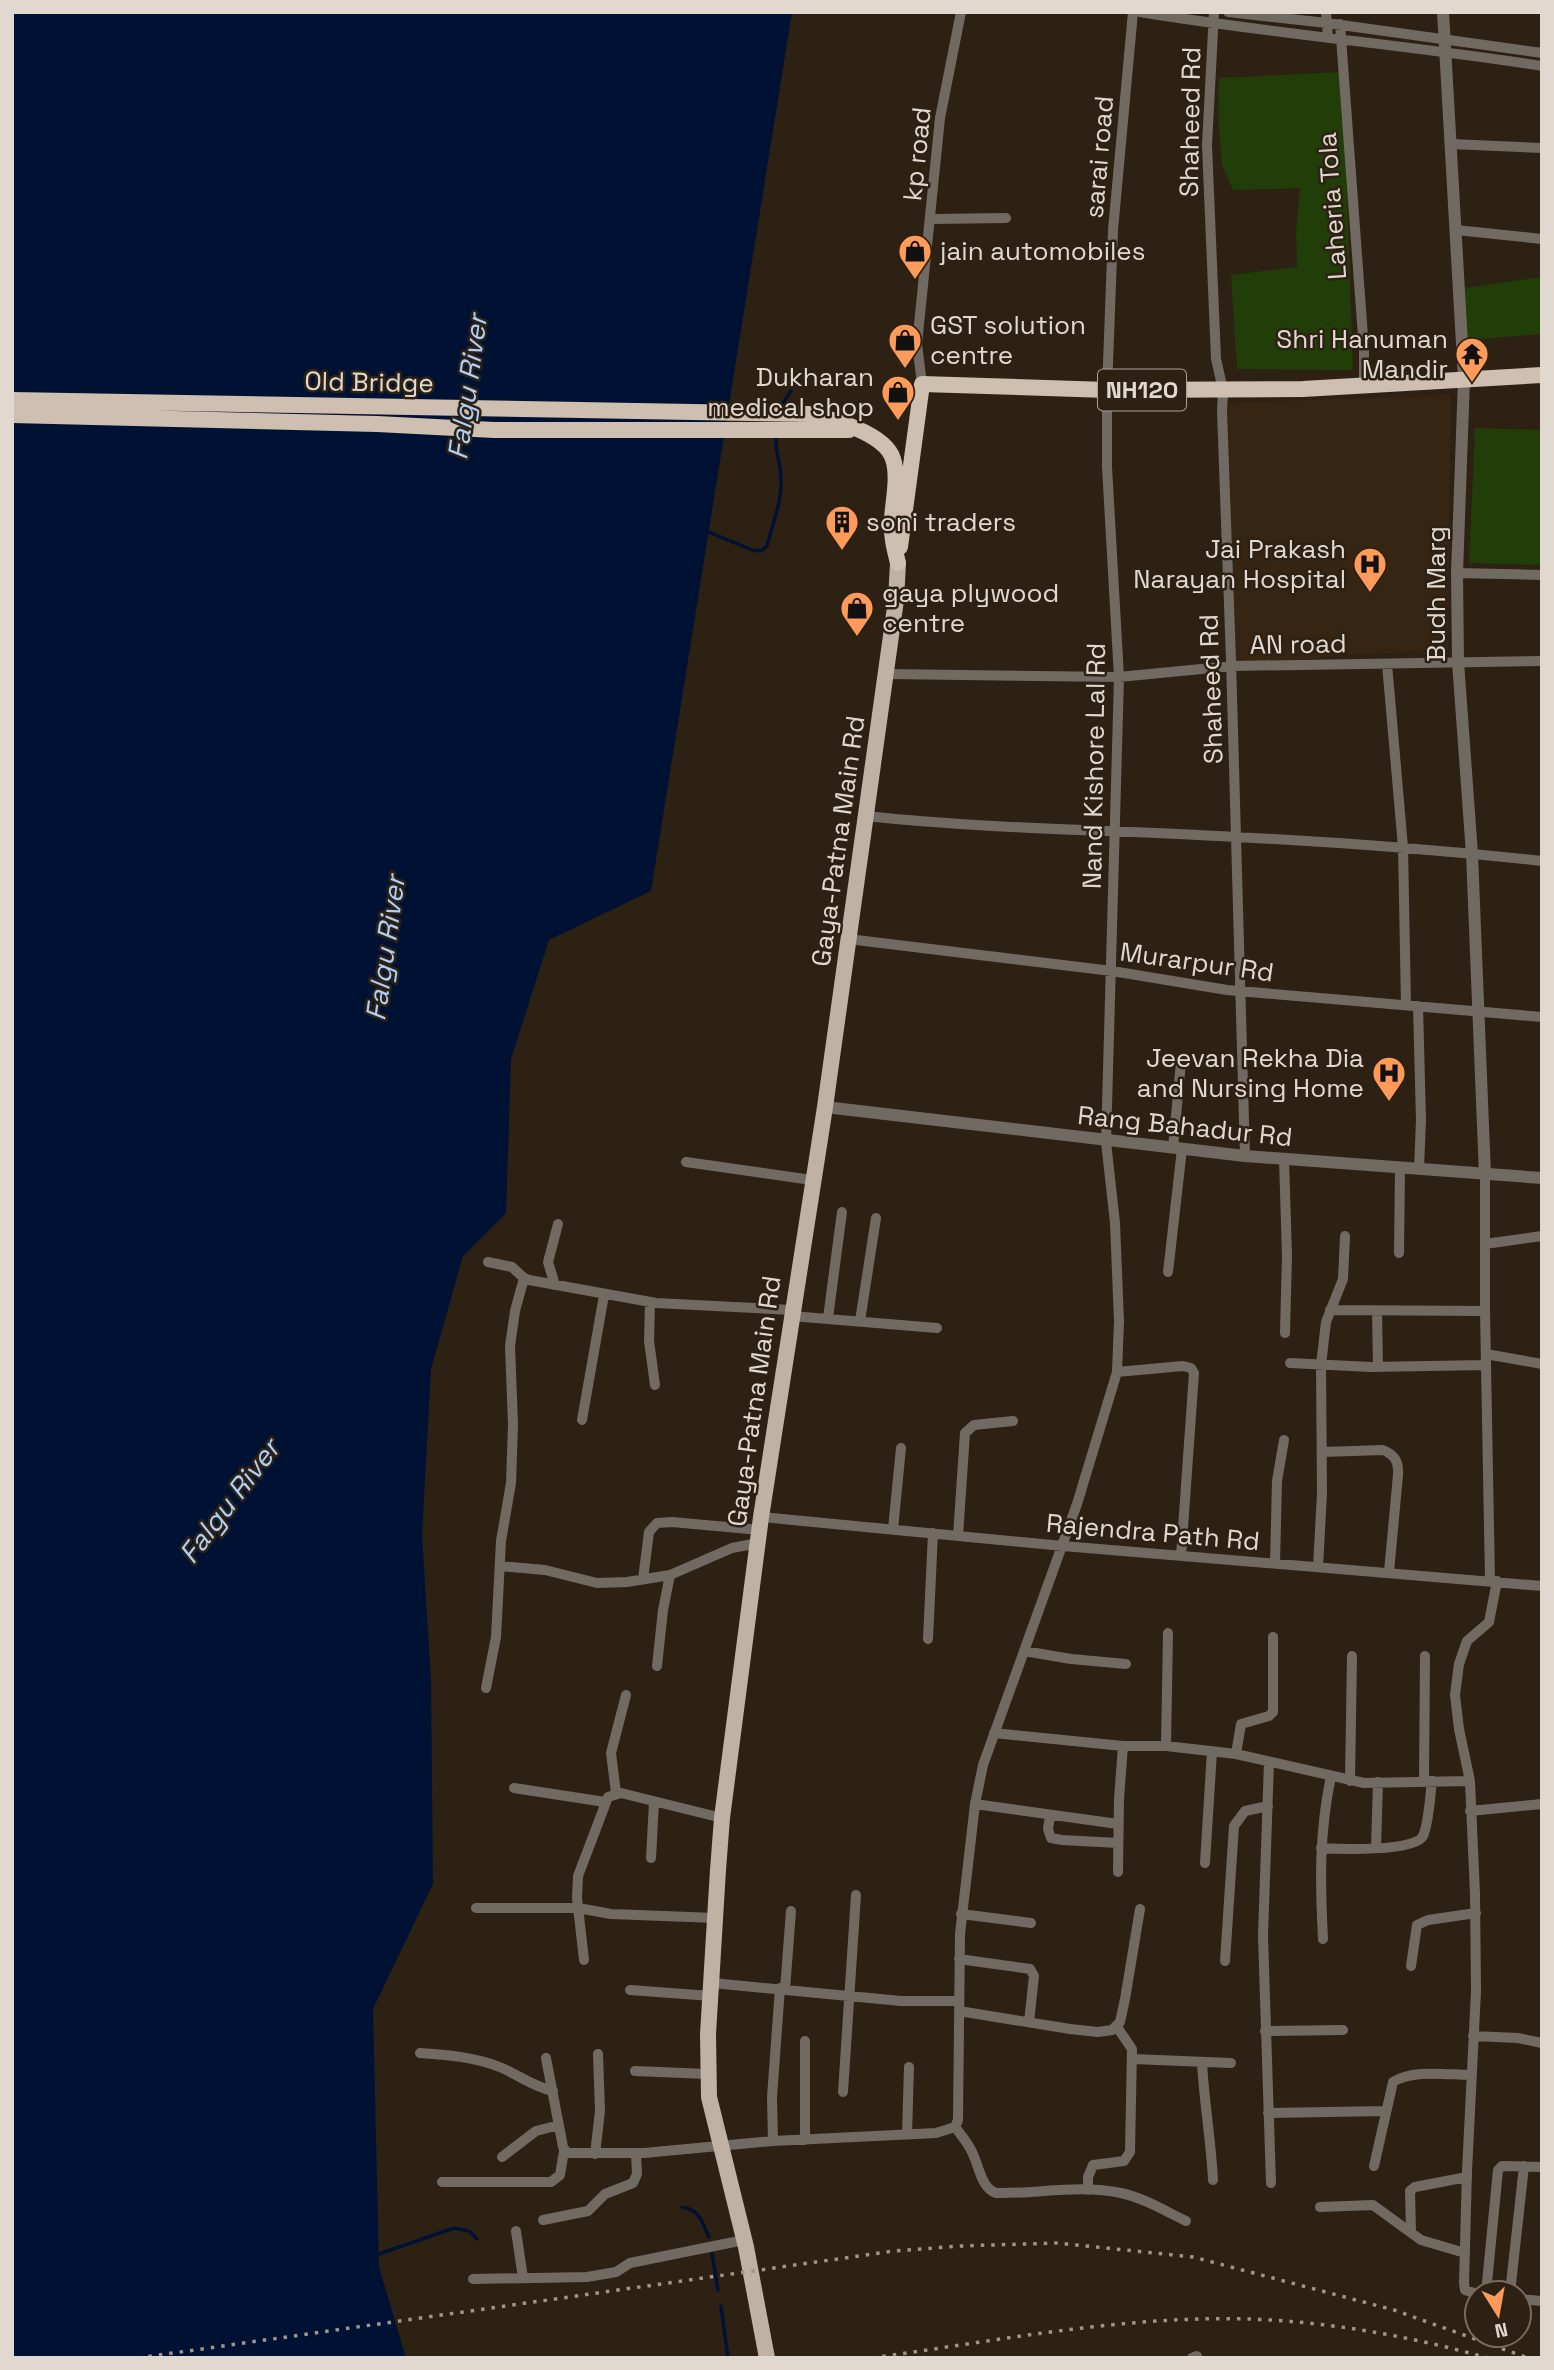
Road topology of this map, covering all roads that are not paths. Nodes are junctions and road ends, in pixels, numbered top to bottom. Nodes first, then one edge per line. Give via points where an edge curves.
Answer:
1 (961, 12) edge
2 (1133, 12) edge
3 (1140, 12) edge
4 (1214, 12) edge
5 (1228, 12) edge
6 (1443, 12) edge
7 (1200, 17) edge
8 (1326, 17) edge
9 (1213, 24) junction
10 (1340, 24) junction
11 (1328, 37) junction
12 (1339, 38) junction
13 (1444, 44) junction
14 (1542, 53) edge
15 (1542, 66) edge
16 (1450, 145) junction
17 (1542, 148) edge
18 (1006, 218) dead end
19 (932, 219) junction
20 (1456, 230) junction
21 (1542, 239) edge
22 (1542, 375) edge
23 (1464, 379) junction
24 (922, 384) junction
25 (1364, 384) junction
26 (1107, 390) junction
27 (1223, 390) junction
28 (12, 400) edge
29 (12, 415) edge
30 (855, 429) junction
31 (898, 563) junction
32 (1457, 573) junction
33 (1542, 575) edge
34 (1542, 661) edge
35 (1458, 662) junction
36 (1387, 664) junction
37 (1232, 666) junction
38 (887, 674) junction
39 (1119, 677) junction
40 (865, 816) junction
41 (1116, 831) junction
42 (1236, 837) junction
43 (1403, 847) junction
44 (1472, 853) junction
45 (1542, 861) edge
46 (848, 939) junction
47 (1112, 971) junction
48 (1241, 991) junction
49 (1406, 1005) junction
50 (1418, 1006) junction
51 (1478, 1010) junction
52 (1542, 1017) edge
53 (1181, 1062) dead end
54 (825, 1107) junction
55 (1106, 1142) junction
56 (1177, 1149) junction
57 (1245, 1156) junction
58 (1284, 1159) junction
59 (686, 1162) dead end
60 (1400, 1168) junction
61 (1419, 1169) junction
62 (1485, 1175) junction
63 (1542, 1178) edge
64 (812, 1180) junction
65 (842, 1212) dead end
66 (876, 1218) dead end
67 (558, 1224) dead end
68 (1345, 1236) dead end
69 (1542, 1237) edge
70 (1485, 1244) junction
71 (1399, 1253) dead end
72 (488, 1262) dead end
73 (1168, 1272) dead end
74 (524, 1278) junction
75 (555, 1285) junction
76 (604, 1295) junction
77 (650, 1303) junction
78 (1330, 1310) junction
79 (1377, 1311) junction
80 (1485, 1311) junction
81 (791, 1313) junction
82 (828, 1318) junction
83 (860, 1321) junction
84 (937, 1328) dead end
85 (1284, 1333) dead end
86 (1486, 1354) junction
87 (1290, 1363) dead end
88 (1542, 1364) edge
89 (1321, 1365) junction
90 (1486, 1366) junction
91 (1378, 1367) junction
92 (1117, 1371) junction
93 (654, 1385) dead end
94 (582, 1420) dead end
95 (1013, 1421) dead end
96 (1284, 1440) dead end
97 (901, 1448) dead end
98 (1322, 1452) junction
99 (893, 1529) junction
100 (760, 1530) junction
101 (933, 1533) junction
102 (958, 1536) junction
103 (1063, 1546) junction
104 (1181, 1556) junction
105 (1275, 1563) junction
106 (500, 1566) junction
107 (1318, 1567) junction
108 (1389, 1572) junction
109 (670, 1575) junction
110 (643, 1579) junction
111 (1493, 1581) junction
112 (1542, 1586) edge
113 (1168, 1633) dead end
114 (1273, 1637) dead end
115 (928, 1639) dead end
116 (1024, 1651) junction
117 (1352, 1656) dead end
118 (1425, 1656) dead end
119 (1126, 1664) dead end
120 (657, 1666) dead end
121 (486, 1688) dead end
122 (626, 1695) dead end
123 (995, 1732) junction
124 (1123, 1746) junction
125 (1166, 1746) junction
126 (1212, 1751) junction
127 (1236, 1754) junction
128 (1269, 1762) junction
129 (1331, 1776) junction
130 (1350, 1781) junction
131 (1470, 1781) junction
132 (1378, 1782) junction
133 (1428, 1782) junction
134 (513, 1788) dead end
135 (616, 1793) junction
136 (605, 1802) junction
137 (654, 1802) junction
138 (975, 1804) junction
139 (1542, 1804) edge
140 (1268, 1805) junction
141 (1470, 1811) junction
142 (1050, 1815) junction
143 (722, 1818) junction
144 (1118, 1824) junction
145 (1118, 1843) junction
146 (1321, 1848) junction
147 (1376, 1848) junction
148 (652, 1858) dead end
149 (1205, 1863) dead end
150 (1118, 1872) dead end
151 (856, 1895) dead end
152 (476, 1908) dead end
153 (578, 1908) junction
154 (1140, 1909) dead end
155 (791, 1912) dead end
156 (1476, 1913) junction
157 (961, 1914) junction
158 (716, 1918) junction
159 (1031, 1923) dead end
160 (1323, 1940) dead end
161 (959, 1959) junction
162 (584, 1960) dead end
163 (1226, 1961) dead end
164 (1410, 1966) dead end
165 (782, 1988) junction
166 (712, 1989) junction
167 (630, 1990) dead end
168 (848, 1997) junction
169 (958, 2006) junction
170 (1029, 2022) junction
171 (1117, 2027) junction
172 (1343, 2029) dead end
173 (1265, 2031) junction
174 (1473, 2036) junction
175 (805, 2042) dead end
176 (1542, 2043) edge
177 (421, 2053) dead end
178 (598, 2054) dead end
179 (546, 2058) dead end
180 (1133, 2059) junction
181 (1202, 2062) junction
182 (1231, 2063) dead end
183 (909, 2067) dead end
184 (635, 2071) dead end
185 (707, 2074) junction
186 (1471, 2075) junction
187 (553, 2091) junction
188 (843, 2092) dead end
189 (1385, 2111) junction
190 (1268, 2113) junction
191 (559, 2125) junction
192 (955, 2127) junction
193 (907, 2135) junction
194 (805, 2140) junction
195 (773, 2141) junction
196 (720, 2146) junction
197 (564, 2151) junction
198 (636, 2153) junction
199 (595, 2154) junction
200 (502, 2157) dead end
201 (1374, 2166) dead end
202 (1524, 2166) junction
203 (1542, 2167) edge
204 (1466, 2177) junction
205 (1213, 2179) dead end
206 (442, 2182) dead end
207 (1271, 2183) dead end
208 (1088, 2190) junction
209 (1320, 2207) dead end
210 (543, 2220) dead end
211 (1186, 2221) dead end
212 (516, 2231) dead end
213 (1411, 2232) junction
214 (745, 2244) junction
215 (1465, 2253) junction
216 (523, 2278) junction
217 (473, 2279) dead end
218 (1465, 2279) edge
219 (1487, 2279) edge
220 (1512, 2279) edge
221 (767, 2358) edge

1 - 19 street, kp road via 940,118
2 - 26 street, sarai road via 1113,230
3 - 7 street
4 - 9 street, Shaheed Rd
5 - 8 street
6 - 13 street, Budh Marg
7 - 9 street
8 - 10 street
8 - 11 street
9 - 11 street
9 - 27 street, Shaheed Rd via 1207,145 1216,359
10 - 12 street, Laheria Tola
10 - 13 street
11 - 12 street
12 - 13 street
12 - 25 street, Laheria Tola
13 - 14 street
13 - 15 street
13 - 16 street, Budh Marg
16 - 17 street
16 - 20 street, Budh Marg
18 - 19 street
19 - 24 street, kp road via 917,344
20 - 21 street
20 - 23 street, Budh Marg
22 - 23 highway, NH120
23 - 25 highway, NH120
23 - 32 street, Budh Marg
24 - 26 highway, NH120
24 - 31 highway
25 - 27 highway, NH120
26 - 27 highway, NH120
26 - 39 street, Nand Kishore Lal Rd
27 - 37 street, Shaheed Rd
28 - 30 highway, Old Bridge via 808,414
29 - 30 highway via 494,430
30 - 31 highway, Old Bridge via 881,442 894,461 892,541
31 - 38 main road, Gaya-Patna Main Rd
32 - 33 street
32 - 35 street, Budh Marg
34 - 35 street, AN road
35 - 36 street, AN road
35 - 44 street, Budh Marg
36 - 37 street, AN road
36 - 43 street
37 - 39 street, AN road
37 - 42 street, Shaheed Rd
38 - 39 street, AN road
38 - 40 main road, Gaya-Patna Main Rd
39 - 41 street, Nand Kishore Lal Rd
40 - 41 street via 953,825
40 - 46 main road, Gaya-Patna Main Rd
41 - 42 street
41 - 47 street, Nand Kishore Lal Rd
42 - 43 street
42 - 48 street, Shaheed Rd
43 - 44 street
43 - 49 street
44 - 45 street
44 - 51 street, Budh Marg
46 - 47 street, Murarpur Rd
46 - 54 main road, Gaya-Patna Main Rd
47 - 48 street, Murarpur Rd
47 - 55 street, Nand Kishore Lal Rd
48 - 49 street, Murarpur Rd
48 - 57 street, Shaheed Rd
49 - 50 street, Murarpur Rd
50 - 51 street, Murarpur Rd
50 - 61 street
51 - 52 street, Murarpur Rd
51 - 62 street, Budh Marg
53 - 56 street
54 - 55 street, Rang Bahadur Rd
54 - 64 main road, Gaya-Patna Main Rd
55 - 56 street, Rang Bahadur Rd
55 - 92 street, Nand Kishore Lal Rd via 1115,1223
56 - 57 street, Rang Bahadur Rd
56 - 73 street
57 - 58 street, Rang Bahadur Rd
58 - 60 street, Rang Bahadur Rd
58 - 85 street
59 - 64 street
60 - 61 street, Rang Bahadur Rd
60 - 71 street
61 - 62 street, Rang Bahadur Rd
62 - 63 street, Rang Bahadur Rd
62 - 70 street
64 - 81 main road, Gaya-Patna Main Rd
65 - 82 street
66 - 83 street
67 - 75 street via 548,1262
68 - 78 street via 1343,1279
69 - 70 street
70 - 80 street
72 - 74 street via 512,1268
74 - 75 street
74 - 106 street via 510,1346 511,1483
75 - 76 street
76 - 77 street
76 - 94 street
77 - 81 street
77 - 93 street
78 - 79 street
78 - 89 street
79 - 80 street
79 - 91 street
80 - 86 street
81 - 82 street
81 - 100 main road, Gaya-Patna Main Rd
82 - 83 street
83 - 84 street
86 - 88 street
86 - 90 street
87 - 89 street
89 - 91 street
89 - 98 street
90 - 91 street
90 - 111 street
92 - 103 street, Nand Kishore Lal Rd
92 - 104 street via 1183,1366 1194,1373
95 - 102 street via 974,1425 965,1433
96 - 105 street via 1277,1481
97 - 99 street
98 - 107 street
98 - 108 street via 1383,1450 1396,1459
99 - 100 street, Rajendra Path Rd
99 - 101 street, Rajendra Path Rd
100 - 109 street via 732,1548
100 - 110 street, Rajendra Path Rd via 657,1523 649,1532
100 - 143 main road, Gaya-Patna Main Rd
101 - 102 street, Rajendra Path Rd
101 - 115 street
102 - 103 street, Rajendra Path Rd
103 - 104 street, Rajendra Path Rd
103 - 116 street, Nand Kishore Lal Rd
104 - 105 street, Rajendra Path Rd
105 - 107 street, Rajendra Path Rd
106 - 110 street via 545,1570 597,1583
106 - 121 street via 496,1637
107 - 108 street, Rajendra Path Rd
108 - 111 street, Rajendra Path Rd
109 - 110 street
109 - 120 street
111 - 112 street, Rajendra Path Rd
111 - 131 street via 1489,1622 1467,1641 1459,1664 1456,1706
113 - 125 street
114 - 127 street via 1273,1712 1241,1724
116 - 119 street
116 - 123 street, Nand Kishore Lal Rd
117 - 130 street
118 - 133 street
122 - 135 street via 611,1759
123 - 124 street
123 - 138 street, Nand Kishore Lal Rd
124 - 125 street
124 - 144 street
125 - 126 street
126 - 127 street
126 - 149 street
127 - 128 street
128 - 129 street
128 - 140 street
129 - 130 street
129 - 146 street
130 - 132 street
131 - 133 street
131 - 141 street
132 - 133 street
132 - 147 street
133 - 147 street via 1422,1839
134 - 136 street
135 - 136 street
135 - 137 street
136 - 153 street via 579,1868
137 - 143 street
137 - 148 street
138 - 142 street
138 - 157 street, Nand Kishore Lal Rd
139 - 141 street
140 - 163 street via 1245,1811 1234,1826
140 - 173 street
141 - 156 street
142 - 144 street
142 - 145 street via 1051,1838
143 - 158 main road, Gaya-Patna Main Rd
144 - 145 street
145 - 150 street
146 - 147 street
146 - 160 street
151 - 168 street
152 - 153 street
153 - 158 street via 611,1914
153 - 162 street
154 - 171 street
155 - 165 street
156 - 164 street via 1417,1925
156 - 174 street
157 - 159 street
157 - 161 street, Nand Kishore Lal Rd
158 - 166 main road, Gaya-Patna Main Rd
161 - 169 street, Nand Kishore Lal Rd
161 - 170 street via 1030,1969 1034,1976
165 - 166 street
165 - 168 street
165 - 195 street via 772,2097
166 - 167 street
166 - 185 main road, Gaya-Patna Main Rd
168 - 169 street
168 - 188 street
169 - 170 street
169 - 192 street, Nand Kishore Lal Rd via 960,2071
170 - 171 street via 1098,2032
171 - 180 street via 1132,2049
172 - 173 street
173 - 190 street
174 - 176 street
174 - 186 street
175 - 194 street
177 - 187 street via 477,2060
178 - 199 street via 600,2111
179 - 187 street
180 - 181 street
180 - 208 street via 1130,2152 1124,2161 1093,2165
181 - 182 street
181 - 205 street
183 - 193 street
184 - 185 street
185 - 196 main road, Gaya-Patna Main Rd
186 - 189 street via 1399,2078 1390,2087
186 - 204 street
187 - 191 street
189 - 190 street
189 - 201 street
190 - 207 street
191 - 197 street
191 - 200 street via 536,2131
192 - 193 street
192 - 208 street via 990,2191
193 - 194 street
194 - 195 street
195 - 196 street
196 - 198 street
196 - 214 main road, Gaya-Patna Main Rd
197 - 199 street
197 - 206 street via 560,2175 551,2182
198 - 199 street
198 - 210 street via 637,2174 630,2185 605,2194 588,2211
202 - 203 street
202 - 219 street via 1498,2170
202 - 220 street
204 - 213 street via 1410,2191
204 - 215 street
208 - 211 street via 1123,2194
209 - 213 street via 1373,2205
212 - 216 street
213 - 215 street
214 - 216 street via 626,2264 616,2272 596,2276
214 - 221 main road, Gaya-Patna Main Rd
215 - 218 street
216 - 217 street

